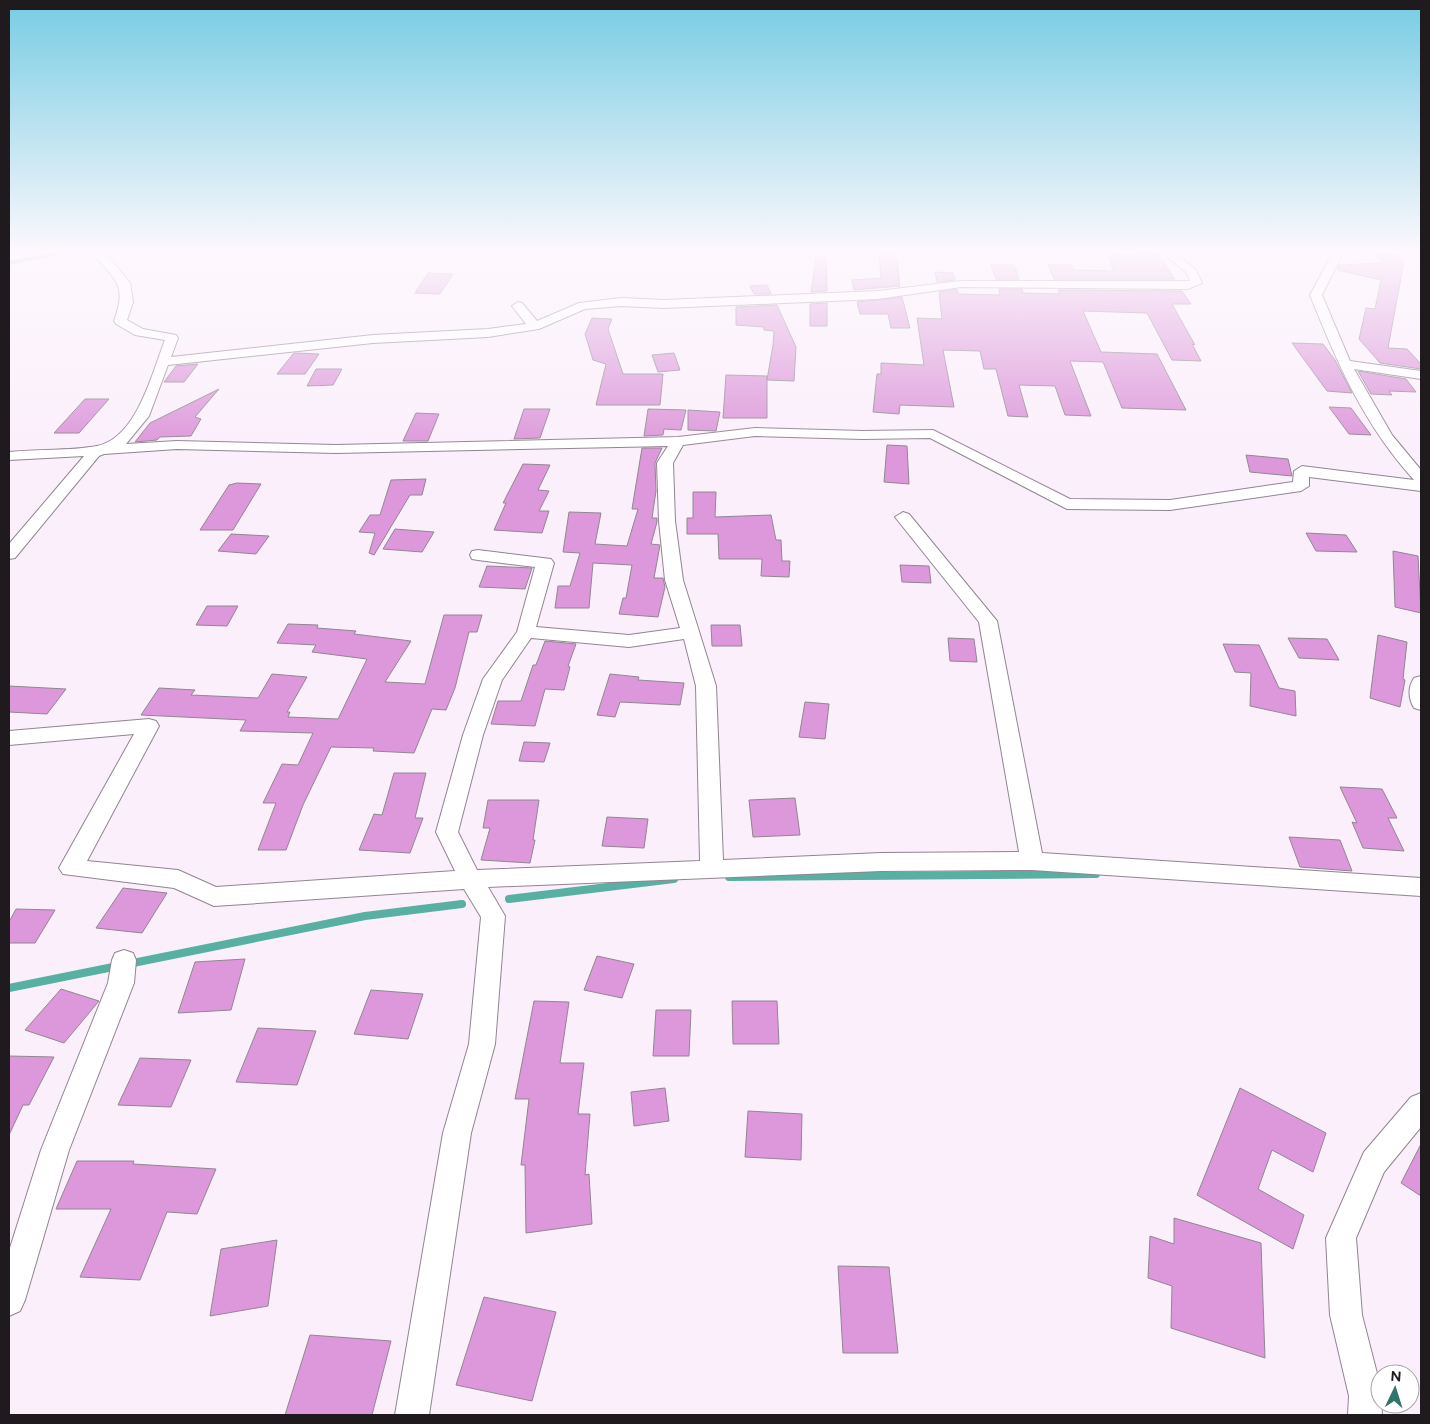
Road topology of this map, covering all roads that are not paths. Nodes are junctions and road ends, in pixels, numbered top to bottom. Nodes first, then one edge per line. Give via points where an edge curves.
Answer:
1 (121, 317) edge
2 (527, 317) edge
3 (555, 317) edge
4 (1325, 317) edge
5 (534, 326) junction
6 (163, 362) junction
7 (1344, 364) junction
8 (1421, 375) edge
9 (678, 441) junction
10 (106, 448) junction
11 (9, 456) edge
12 (1421, 479) edge
13 (1421, 486) edge
14 (903, 517) dead end
15 (9, 554) edge
16 (478, 555) dead end
17 (526, 632) junction
18 (691, 632) junction
19 (1421, 682) edge
20 (1421, 703) edge
21 (9, 738) edge
22 (1032, 860) junction
23 (712, 869) junction
24 (470, 879) junction
25 (1421, 887) edge
26 (124, 960) dead end
27 (1421, 1106) edge
28 (9, 1300) edge
29 (412, 1415) edge
30 (1365, 1415) edge

1 - 6 street via 120,321 139,332 172,338
2 - 5 street
3 - 5 street
4 - 7 street
5 - 6 street via 488,333 372,339
6 - 10 street via 142,416 121,441
7 - 8 street
7 - 12 street via 1372,420
9 - 10 street via 336,449 177,445
9 - 13 street via 755,432 932,434 1067,504 1170,505 1256,493 1301,486 1302,471
9 - 18 street via 664,463 667,521 674,580
10 - 11 street
10 - 15 street via 94,453
14 - 22 street via 988,620
16 - 17 street via 545,564
17 - 18 street via 629,641
17 - 24 street via 493,679 472,735 447,832
18 - 23 street via 706,686
19 - 20 street
21 - 24 street via 149,726 71,868 178,879 214,897
22 - 23 street
22 - 25 street
23 - 24 street
24 - 29 street via 493,916 482,1044 457,1133
26 - 28 street via 120,983 55,1150
27 - 30 street via 1374,1162 1341,1238 1346,1314 1366,1396

